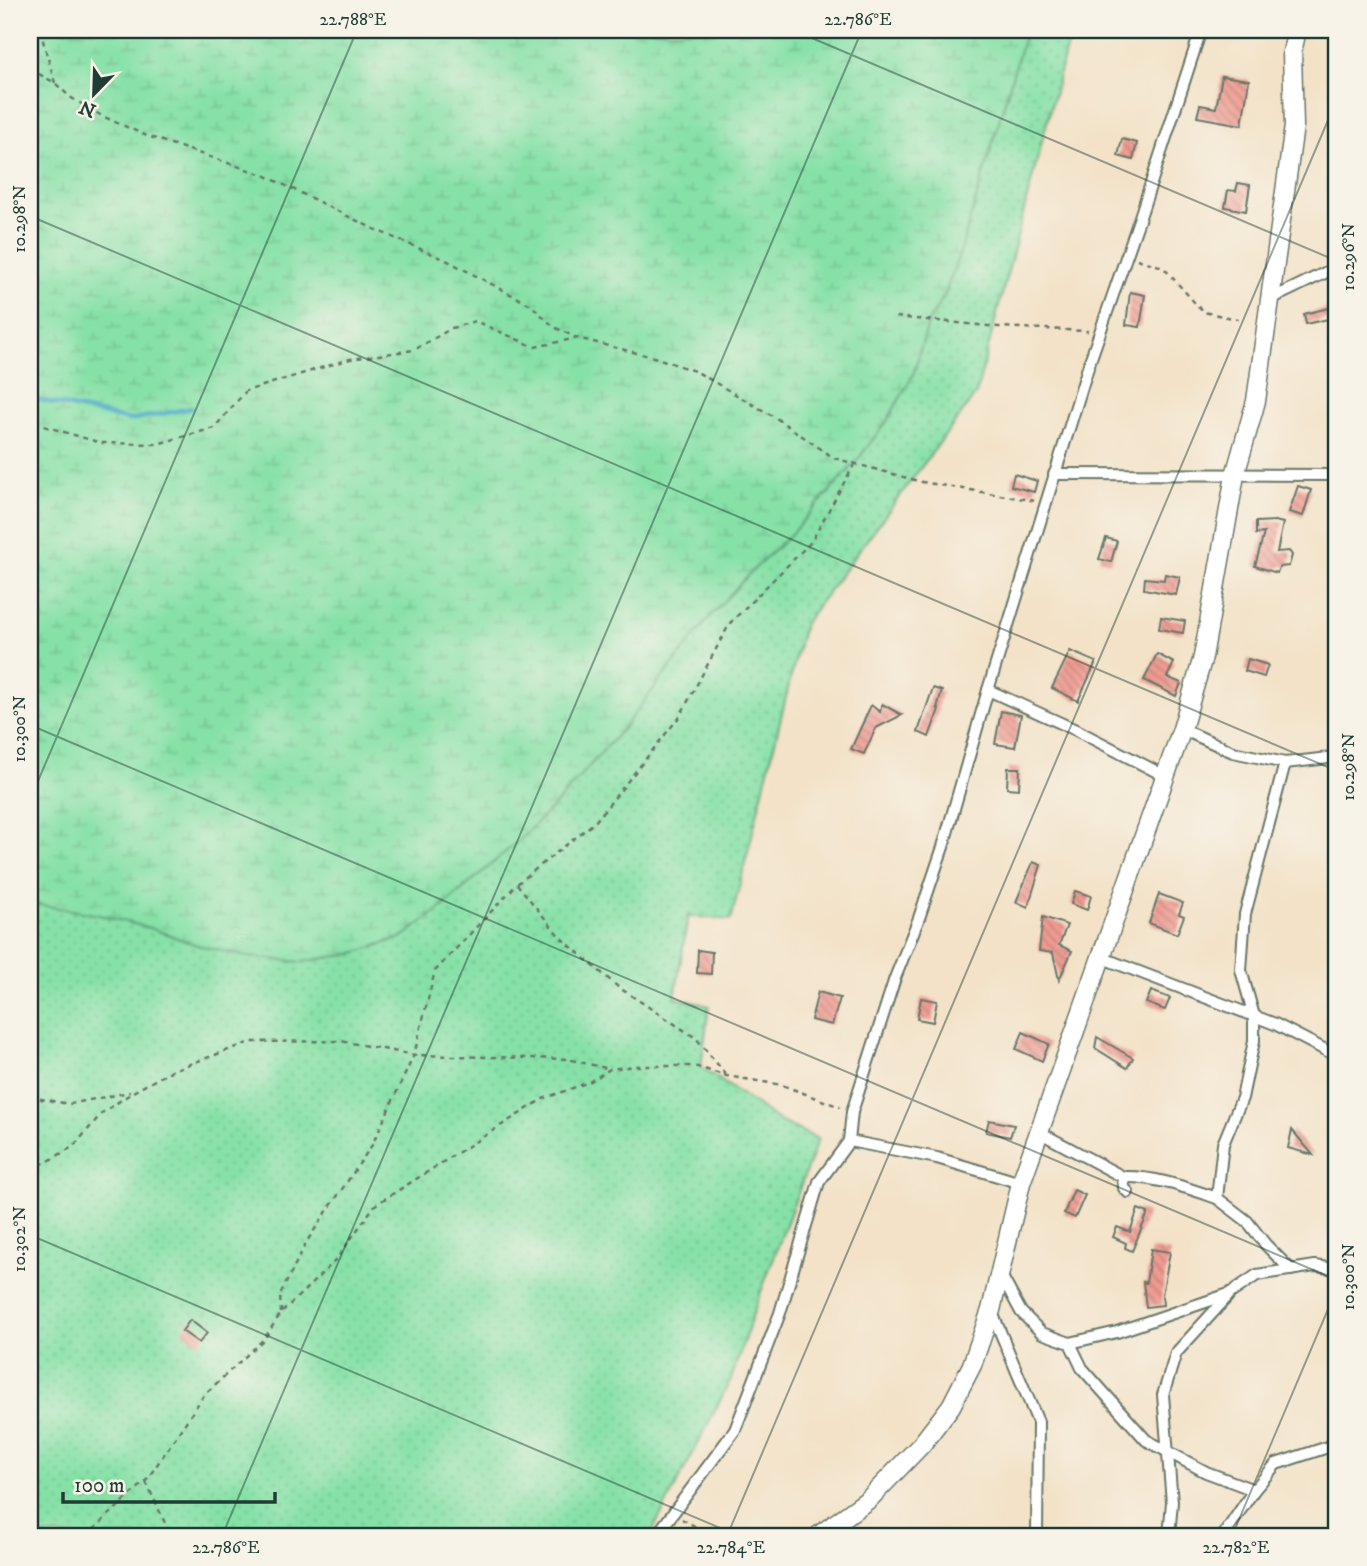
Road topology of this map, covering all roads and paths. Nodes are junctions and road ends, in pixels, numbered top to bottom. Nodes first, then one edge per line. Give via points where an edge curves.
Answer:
1 (40, 30) edge
2 (1201, 30) edge
3 (1297, 30) edge
4 (30, 69) edge
5 (55, 83) junction
6 (1127, 256) junction
7 (1337, 267) edge
8 (1271, 299) junction
9 (896, 317) dead end
10 (1238, 319) dead end
11 (1100, 332) junction
12 (577, 338) junction
13 (44, 426) dead end
14 (855, 463) junction
15 (1054, 474) junction
16 (1235, 475) junction
17 (1337, 475) edge
18 (1046, 502) junction
19 (988, 690) junction
20 (1182, 729) junction
21 (1337, 757) edge
22 (1285, 763) junction
23 (1165, 776) junction
24 (517, 884) junction
25 (1100, 957) junction
26 (1254, 1016) junction
27 (414, 1055) junction
28 (1337, 1056) edge
29 (610, 1069) junction
30 (727, 1076) junction
31 (133, 1092) junction
32 (30, 1097) edge
33 (852, 1112) junction
34 (1039, 1132) junction
35 (849, 1141) junction
36 (30, 1167) edge
37 (1123, 1177) junction
38 (1021, 1183) junction
39 (1128, 1192) dead end
40 (1217, 1198) junction
41 (1337, 1269) edge
42 (1291, 1270) junction
43 (1000, 1273) junction
44 (1229, 1294) junction
45 (991, 1310) junction
46 (281, 1313) junction
47 (1070, 1343) junction
48 (1337, 1444) edge
49 (1168, 1451) junction
50 (145, 1482) junction
51 (1254, 1490) junction
52 (675, 1514) junction
53 (86, 1536) edge
54 (170, 1536) edge
55 (656, 1536) edge
56 (712, 1536) edge
57 (818, 1536) edge
58 (1037, 1536) edge
59 (1169, 1536) edge
60 (1223, 1536) edge

1 - 5 path
2 - 6 street
3 - 8 main road via 1292,51 1294,126
4 - 5 path
5 - 12 path via 102,116 264,175 448,261 531,305 554,327
6 - 10 path via 1163,267 1203,312
6 - 11 street
7 - 8 street
8 - 16 main road via 1255,401
9 - 11 path
11 - 15 street
12 - 13 path via 535,347 475,321 452,328 414,350 350,359 246,391 214,428 157,444 101,443
12 - 14 path via 697,372 834,458
14 - 18 path via 922,482
14 - 24 path via 811,542 730,624 680,716 595,822
15 - 16 street
15 - 18 street
16 - 17 street
16 - 20 main road via 1203,657
18 - 19 street
19 - 23 street
19 - 33 street via 943,847
20 - 22 street via 1233,752
20 - 23 main road
21 - 22 street
22 - 26 street via 1245,914 1241,970
23 - 25 main road
24 - 27 path via 435,971
24 - 30 path via 560,937 618,987 696,1038
25 - 26 street
25 - 34 main road
26 - 28 street
26 - 40 street via 1254,1041 1242,1098 1223,1144
27 - 29 path via 567,1059
27 - 31 path via 341,1041 251,1042 173,1070
27 - 46 path via 372,1145 307,1241 280,1295
29 - 30 path via 694,1066
29 - 46 path via 543,1099 375,1205 335,1261
30 - 33 path via 782,1085
31 - 32 path via 69,1104
31 - 36 path via 102,1113 74,1146
33 - 35 street
34 - 37 street
34 - 38 main road
35 - 38 street via 936,1158
35 - 52 street via 819,1182 780,1313 736,1430
37 - 39 street
37 - 40 street via 1170,1183
38 - 43 main road
40 - 42 street via 1247,1221
41 - 42 street
42 - 44 street via 1258,1276
43 - 45 main road
43 - 47 street via 1021,1312 1042,1333
44 - 47 street
44 - 49 street via 1175,1353 1163,1395
45 - 57 main road via 957,1396 922,1445 869,1499
45 - 58 street via 1038,1422
46 - 50 path via 264,1339 204,1395
47 - 49 street via 1082,1368 1146,1440
48 - 51 street via 1276,1464
49 - 51 street
49 - 59 street
50 - 53 path
50 - 54 path
51 - 60 street
52 - 55 street
52 - 56 path

